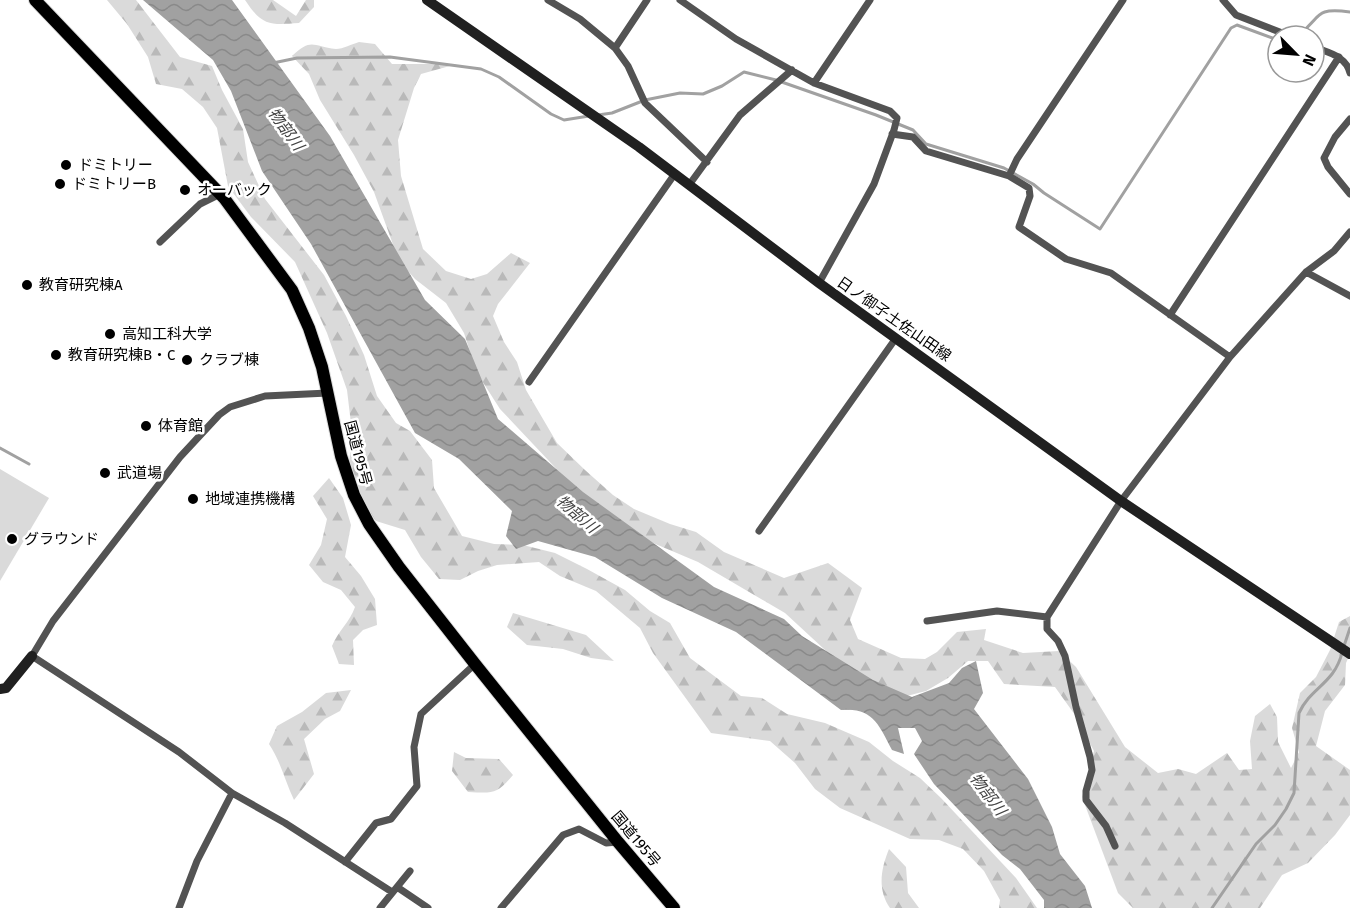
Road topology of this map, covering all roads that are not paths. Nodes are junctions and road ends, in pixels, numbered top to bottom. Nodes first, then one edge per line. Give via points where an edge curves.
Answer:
1 (35, 0) edge
2 (427, 0) edge
3 (548, 0) edge
4 (647, 0) edge
5 (680, 0) edge
6 (870, 0) edge
7 (1123, 0) edge
8 (1222, 0) edge
9 (1266, 26) edge
10 (615, 48) junction
11 (1326, 52) edge
12 (1339, 57) junction
13 (792, 70) junction
14 (1350, 73) edge
15 (814, 83) junction
16 (1350, 119) edge
17 (893, 132) junction
18 (707, 162) junction
19 (674, 175) junction
20 (1009, 176) junction
21 (689, 185) junction
22 (220, 194) junction
23 (1350, 194) edge
24 (1350, 232) edge
25 (160, 242) dead end
26 (1306, 272) junction
27 (819, 283) junction
28 (1350, 296) edge
29 (1170, 315) junction
30 (896, 338) junction
31 (1230, 357) junction
32 (529, 382) dead end
33 (328, 393) junction
34 (1121, 501) junction
35 (759, 531) dead end
36 (1047, 617) junction
37 (927, 621) dead end
38 (1345, 650) edge
39 (32, 656) junction
40 (475, 664) junction
41 (0, 688) edge
42 (232, 793) junction
43 (618, 842) junction
44 (1115, 846) dead end
45 (345, 862) junction
46 (410, 871) dead end
47 (394, 890) junction
48 (179, 908) edge
49 (380, 908) edge
50 (428, 908) edge
51 (501, 908) edge
52 (674, 908) edge

1 - 22 highway, 国道195号
2 - 19 main road, 日ノ御子土佐山田線
3 - 10 street via 580,19
4 - 10 street
5 - 13 street via 736,39
6 - 15 street
7 - 20 street
8 - 9 street via 1236,15
10 - 18 street via 645,103
11 - 12 street
12 - 14 street via 1348,64
12 - 29 street
13 - 15 street
13 - 18 street via 740,114
15 - 17 street via 890,111 897,118
16 - 23 street via 1324,158
17 - 20 street via 913,137 926,151
17 - 27 street via 874,183
18 - 21 street
19 - 21 main road, 日ノ御子土佐山田線
19 - 32 street
20 - 29 street via 1029,188 1019,227 1066,259 1111,273
21 - 27 main road, 日ノ御子土佐山田線
22 - 25 street via 200,204
22 - 33 highway, 国道195号 via 292,290 309,328
24 - 26 street via 1334,251
26 - 28 street
26 - 31 street
27 - 30 main road, 日ノ御子土佐山田線
29 - 31 street
30 - 34 main road, 日ノ御子土佐山田線
30 - 35 street
31 - 34 street
33 - 39 street via 265,396 230,407 219,415 180,457 53,621
33 - 40 highway, 国道195号 via 341,456 369,524
34 - 36 street
34 - 38 main road, 日ノ御子土佐山田線
36 - 37 street via 997,611
36 - 44 street via 1047,629 1065,656 1090,757 1092,770 1086,800 1106,826
39 - 41 main road via 6,688
39 - 42 street via 179,752
40 - 43 highway, 国道195号
40 - 45 street via 421,714 414,747 417,786 391,819 376,823
42 - 45 street
42 - 48 street via 197,861
43 - 51 street via 606,843 579,829 562,835
43 - 52 highway, 国道195号
45 - 47 street
46 - 47 street
47 - 49 street
47 - 50 street

